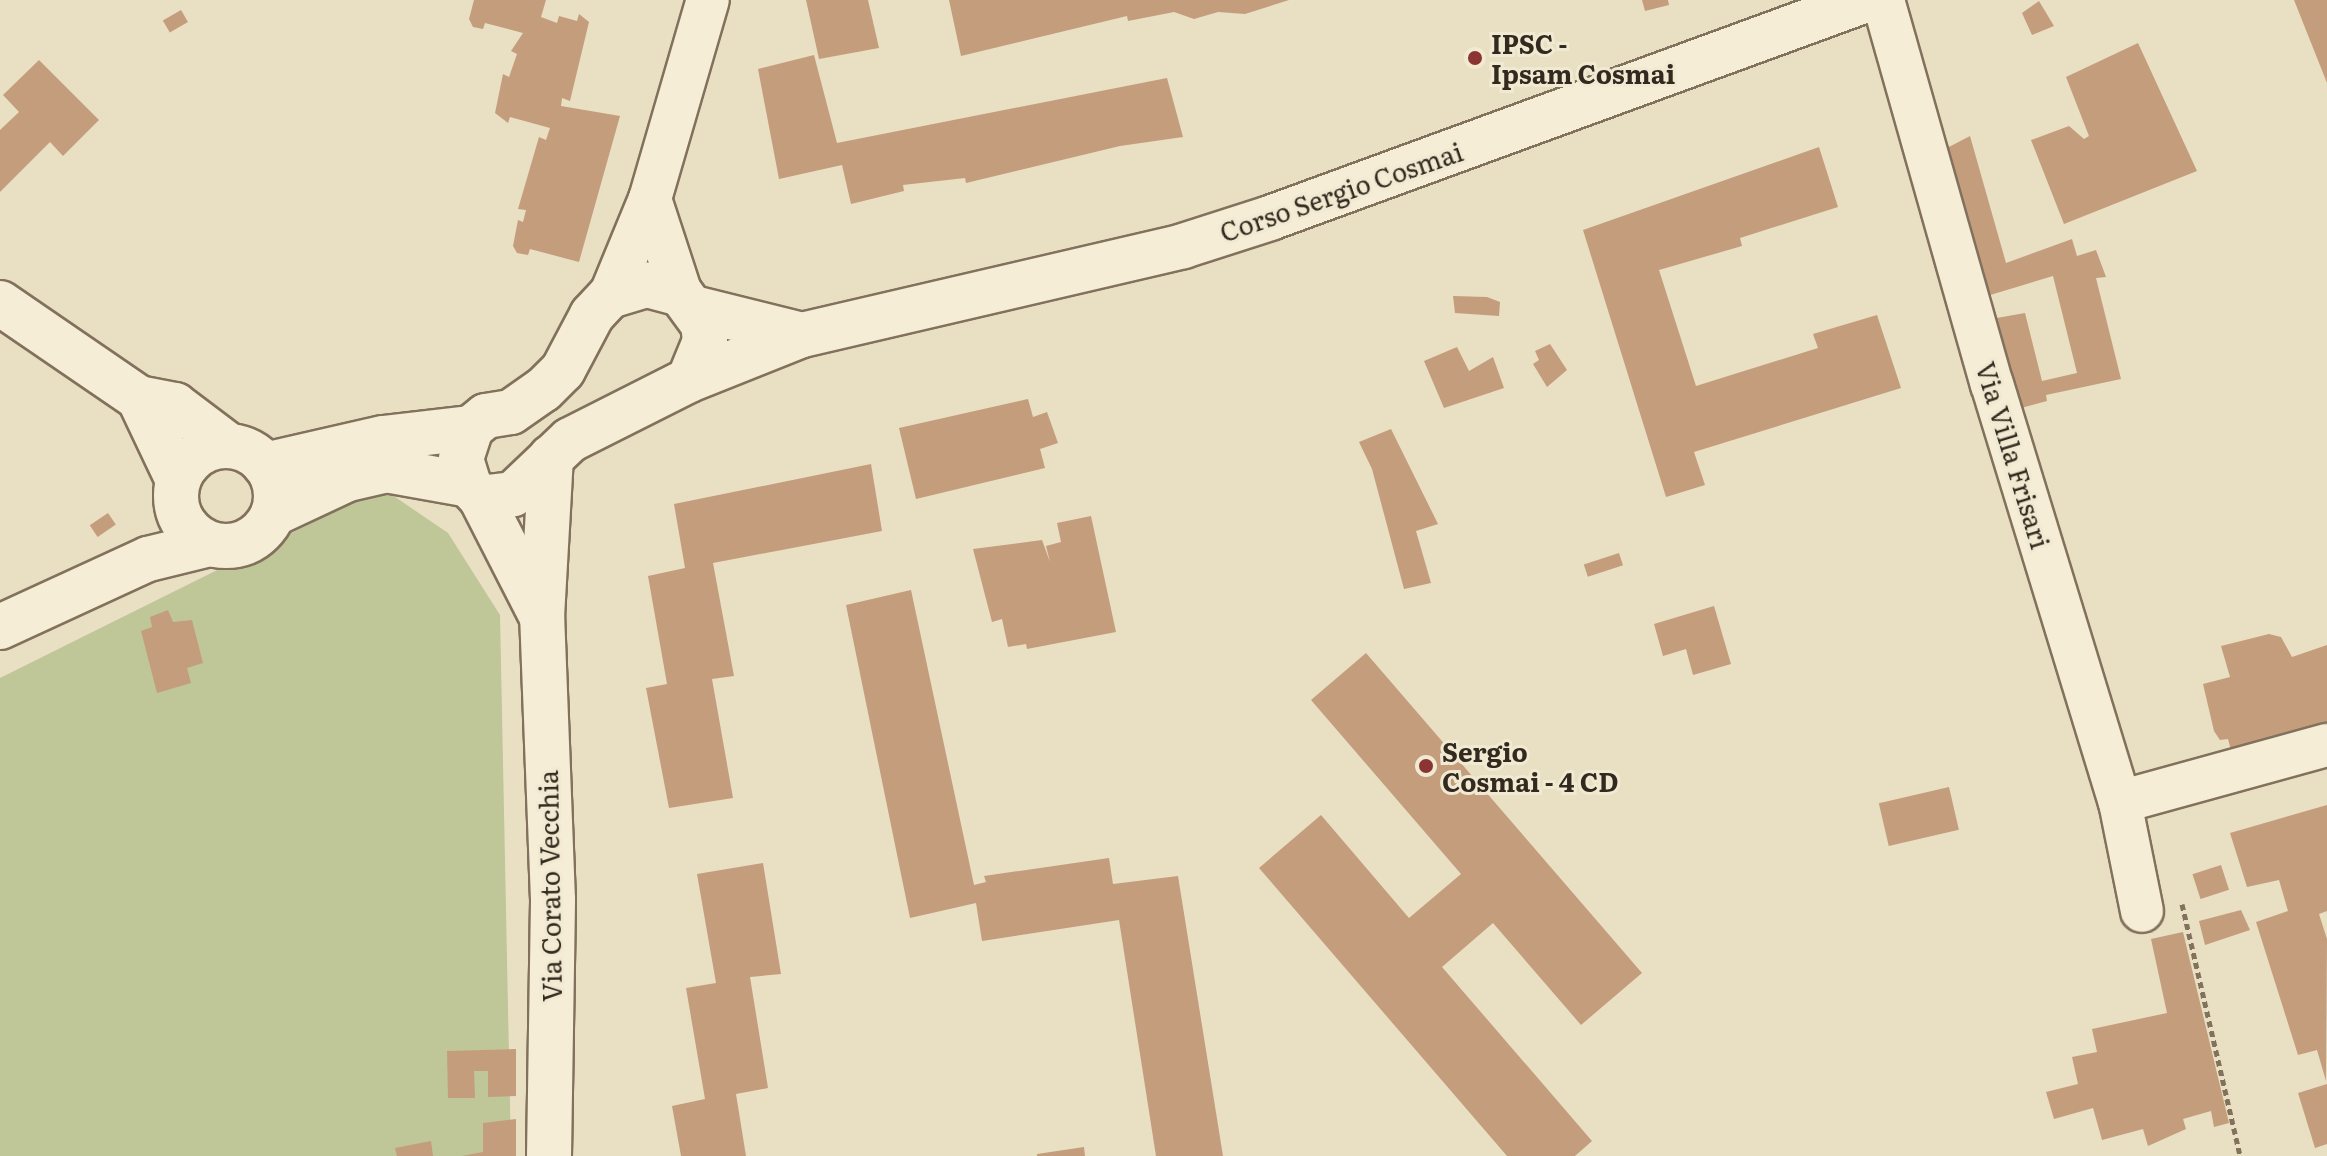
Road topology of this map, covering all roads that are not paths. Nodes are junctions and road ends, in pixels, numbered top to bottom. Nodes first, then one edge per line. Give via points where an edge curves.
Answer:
1 (708, 0) edge
2 (1866, 0) edge
3 (1883, 0) edge
4 (650, 199) junction
5 (610, 296) junction
6 (687, 301) junction
7 (0, 303) edge
8 (802, 335) junction
9 (689, 380) junction
10 (139, 398) junction
11 (471, 428) junction
12 (246, 455) junction
13 (551, 457) junction
14 (475, 491) junction
15 (178, 496) junction
16 (273, 514) junction
17 (210, 544) junction
18 (148, 559) junction
19 (542, 617) junction
20 (0, 627) edge
21 (2327, 745) edge
22 (2120, 802) junction
23 (2142, 911) road end
24 (550, 1030) junction
25 (549, 1156) edge
26 (577, 1156) edge

1 - 4 street
2 - 8 main road, Corso Sergio Cosmai via 1183,246
3 - 22 street, Via Villa Frisari via 1992,384
4 - 5 street
4 - 6 street
5 - 6 main road, Corso Sergio Cosmai via 647,285
5 - 11 main road via 592,315 563,370 543,390 511,412 486,416
6 - 8 main road, Corso Sergio Cosmai
6 - 9 main road via 703,324 705,341
7 - 10 main road
8 - 9 main road, Corso Sergio Cosmai
9 - 13 main road, Corso Sergio Cosmai via 622,411
10 - 12 main road via 175,405
10 - 15 main road
11 - 12 main road
11 - 14 main road via 461,459
12 - 15 main road via 197,454
12 - 16 main road via 275,483
13 - 14 main road, Corso Sergio Cosmai via 513,494
13 - 19 main road, Via Corato Vecchia
14 - 16 main road via 386,470 348,479
14 - 19 main road, Via Corato Vecchia
15 - 17 main road via 185,526
15 - 18 main road
16 - 17 main road via 254,537 240,544
17 - 18 main road
18 - 20 main road
19 - 24 main road, Via Corato Vecchia via 553,900
21 - 22 street
22 - 23 street, Via Villa Frisari
24 - 25 main road, Via Corato Vecchia
24 - 26 main road via 576,1093

